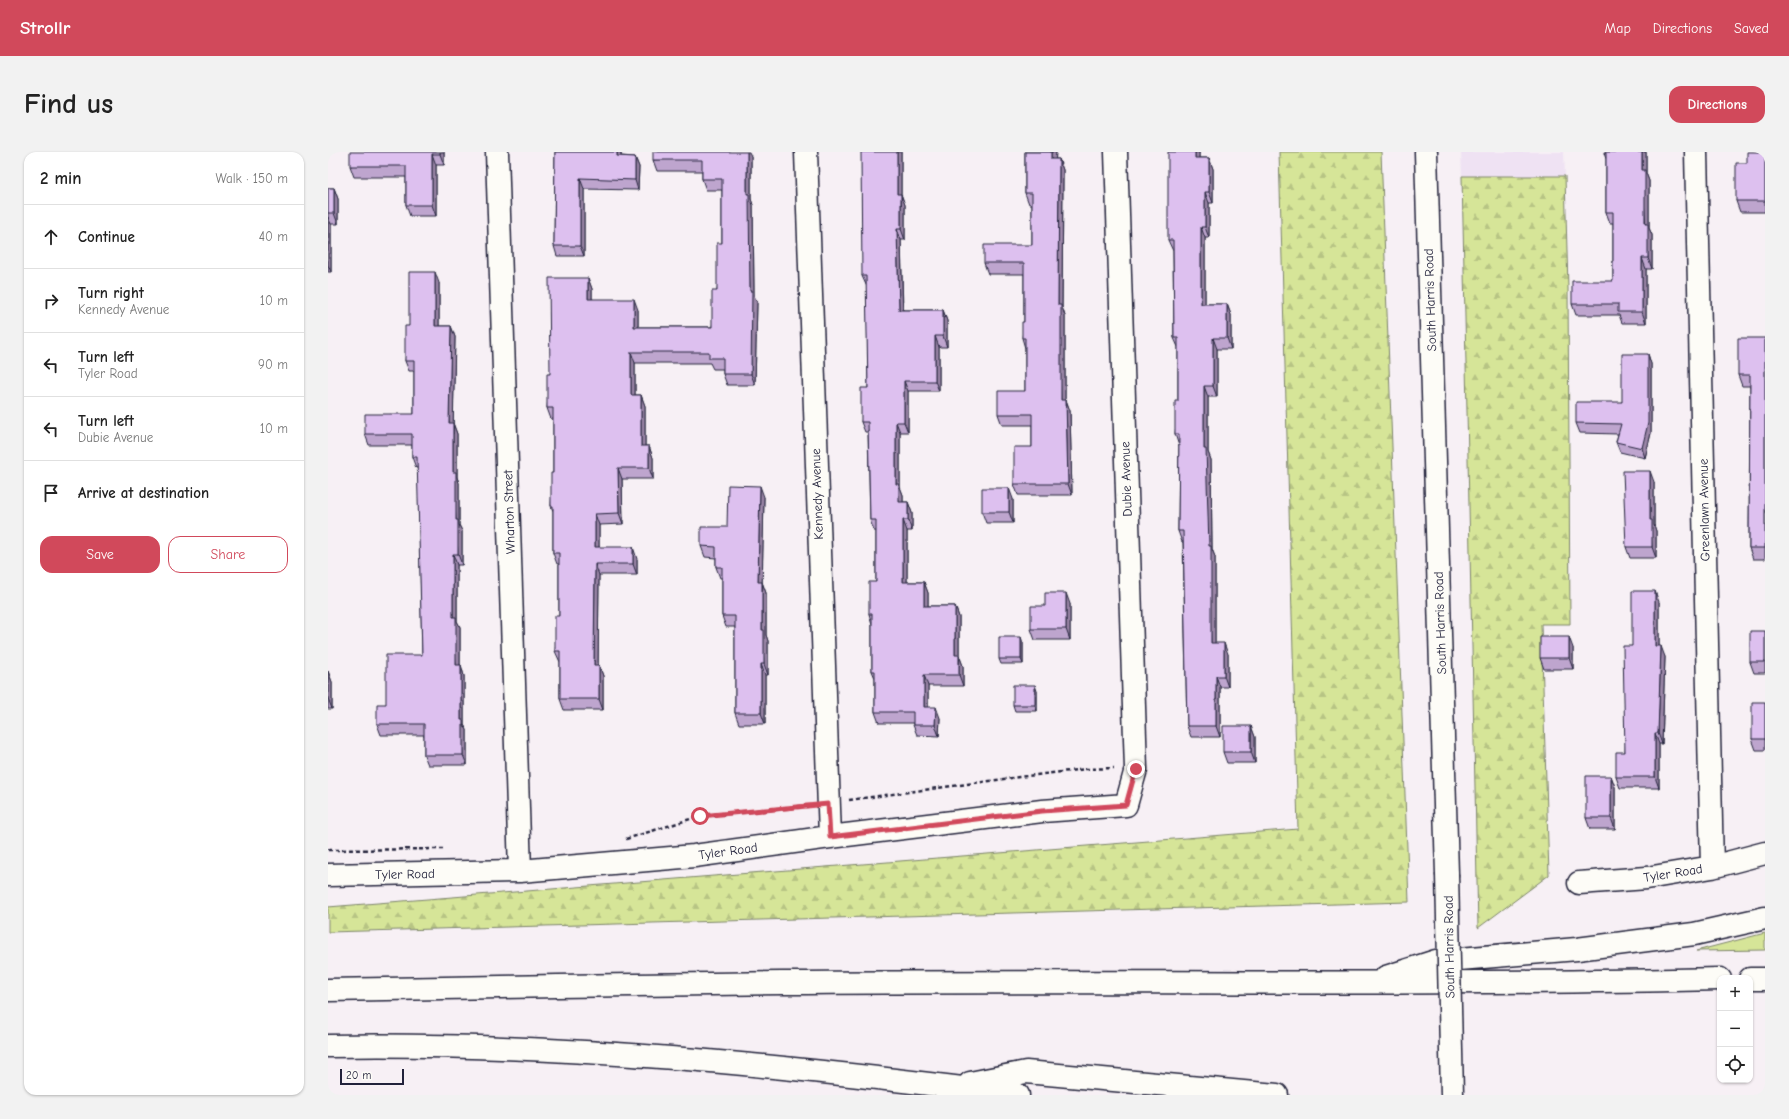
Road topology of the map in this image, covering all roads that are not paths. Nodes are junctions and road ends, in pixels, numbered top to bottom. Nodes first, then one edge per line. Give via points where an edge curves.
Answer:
1 (497, 152) edge
2 (806, 152) edge
3 (1116, 152) edge
4 (1426, 152) edge
5 (1696, 152) edge
6 (1126, 805) joint
7 (830, 837) junction
8 (1765, 853) edge
9 (1712, 867) junction
10 (520, 871) junction
11 (328, 875) edge
12 (1579, 883) dead end
13 (1765, 918) edge
14 (1765, 978) edge
15 (1753, 979) edge
16 (1717, 980) edge
17 (1366, 984) junction
18 (328, 990) edge
19 (328, 1046) edge
20 (952, 1086) junction
21 (1018, 1095) edge
22 (1277, 1095) edge
23 (1452, 1095) edge

1 - 10 main road, Wharton Street
2 - 7 main road, Kennedy Avenue
3 - 6 main road, Dubie Avenue via 1136,769
4 - 23 main road, South Harris Road, bridge
5 - 9 main road, Greenlawn Avenue
6 - 7 main road, Tyler Road via 1042,811
7 - 10 main road, Tyler Road via 694,856
8 - 9 main road, Tyler Road
9 - 12 main road, Tyler Road via 1647,878
10 - 11 main road, Tyler Road
13 - 17 main road via 1694,934 1585,948 1436,961
14 - 15 main road
16 - 17 main road
17 - 18 main road via 783,983
19 - 20 main road via 584,1052 708,1061
20 - 21 main road
20 - 22 main road via 1026,1072

